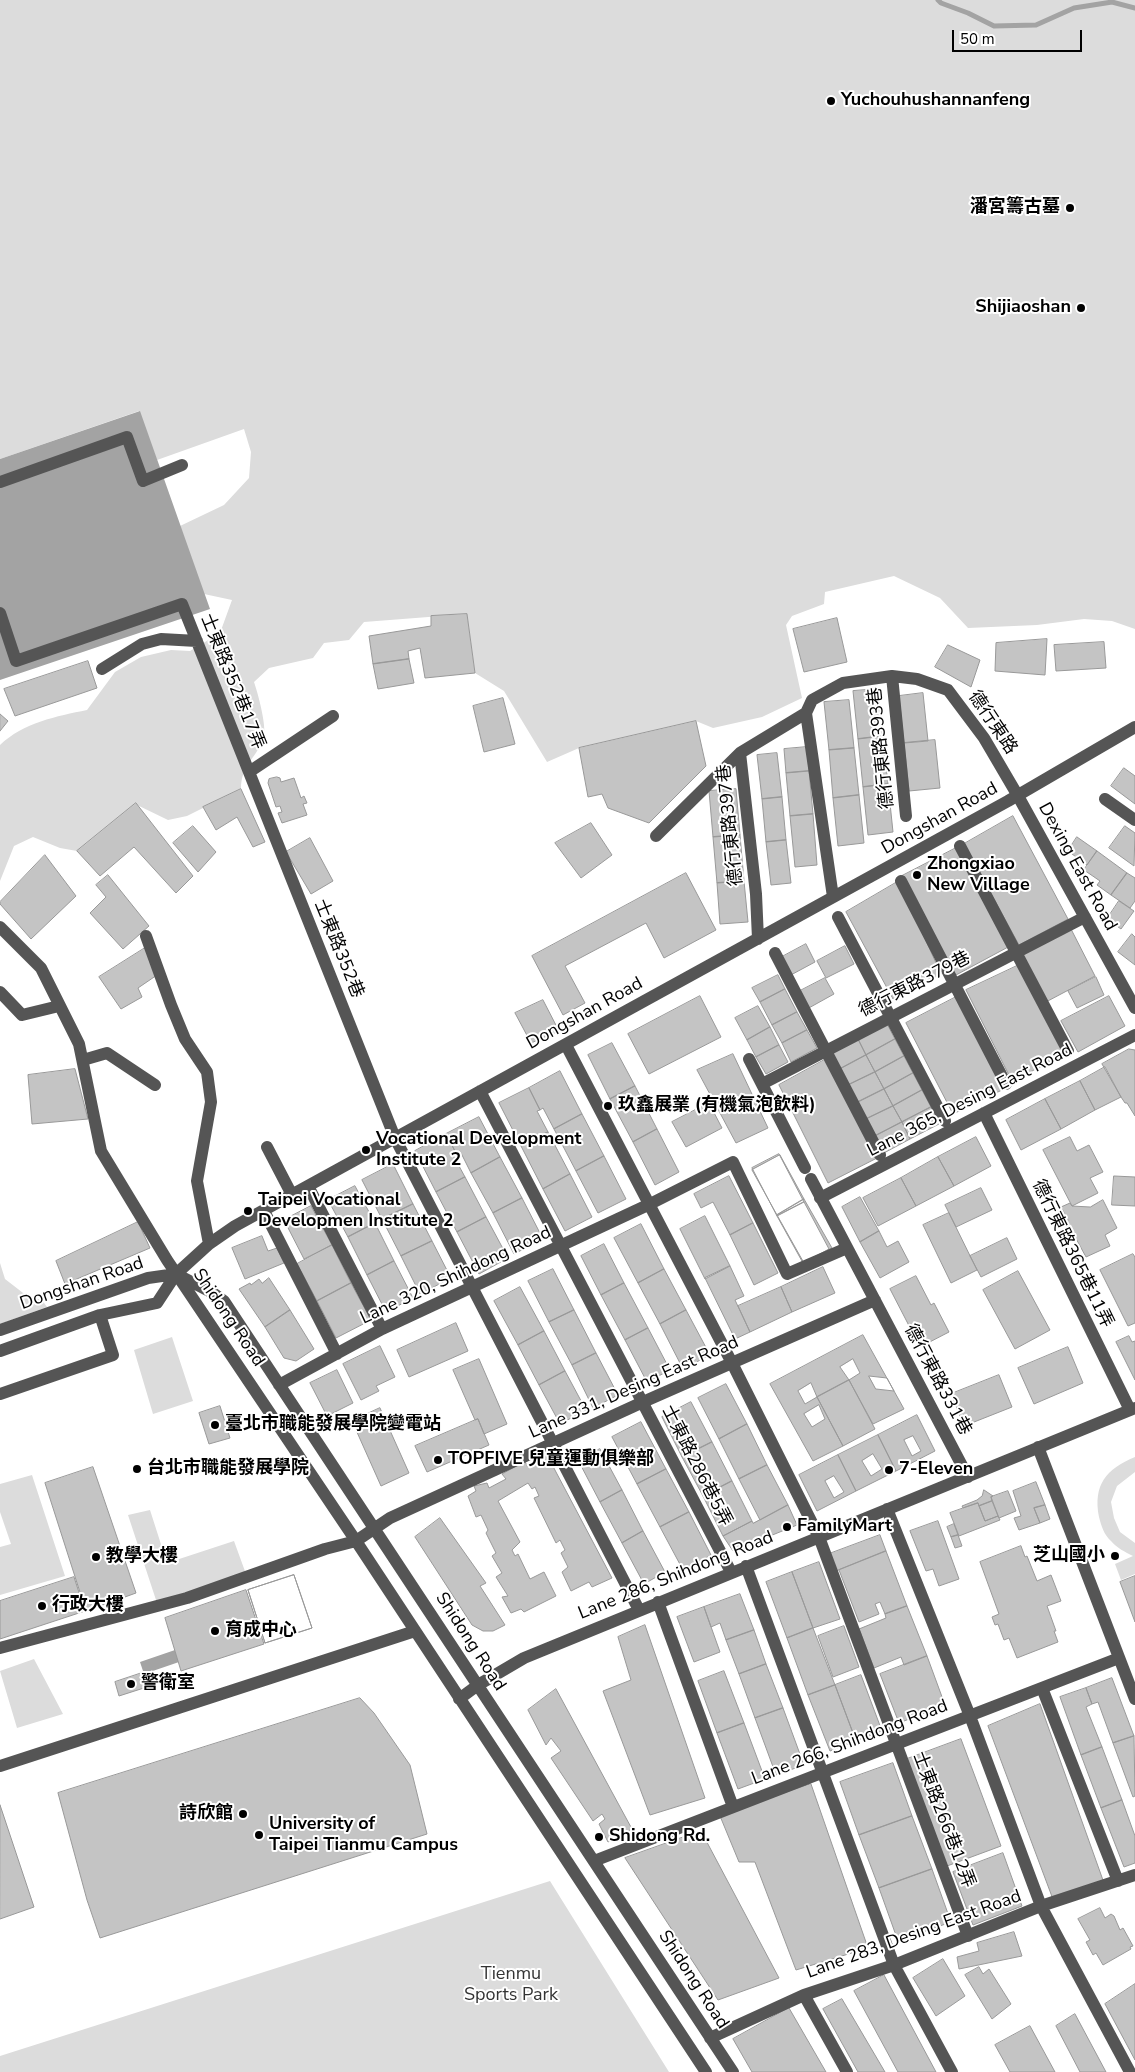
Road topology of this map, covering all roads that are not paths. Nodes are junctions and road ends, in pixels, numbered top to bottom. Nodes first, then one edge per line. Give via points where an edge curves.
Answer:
1 (182, 465) dead end
2 (0, 482) edge
3 (0, 613) edge
4 (197, 642) junction
5 (102, 669) dead end
6 (892, 676) junction
7 (806, 713) junction
8 (333, 716) dead end
9 (1135, 727) edge
10 (740, 753) junction
11 (249, 772) junction
12 (1018, 796) junction
13 (1105, 799) dead end
14 (906, 816) dead end
15 (1135, 820) edge
16 (656, 836) dead end
17 (960, 846) dead end
18 (901, 881) dead end
19 (833, 898) junction
20 (838, 917) dead end
21 (1085, 917) junction
22 (0, 927) edge
23 (146, 936) dead end
24 (758, 939) junction
25 (1016, 952) junction
26 (775, 953) dead end
27 (954, 984) junction
28 (0, 992) edge
29 (60, 1006) junction
30 (1135, 1008) edge
31 (890, 1018) junction
32 (1135, 1034) edge
33 (566, 1045) junction
34 (826, 1051) junction
35 (1068, 1051) dead end
36 (750, 1059) dead end
37 (83, 1060) junction
38 (762, 1084) junction
39 (1006, 1084) dead end
40 (155, 1085) dead end
41 (480, 1091) junction
42 (984, 1113) junction
43 (945, 1121) dead end
44 (395, 1138) junction
45 (267, 1147) dead end
46 (880, 1155) dead end
47 (308, 1186) junction
48 (292, 1195) junction
49 (820, 1198) junction
50 (650, 1204) junction
51 (264, 1211) junction
52 (209, 1244) junction
53 (561, 1246) junction
54 (847, 1248) junction
55 (176, 1274) junction
56 (473, 1288) junction
57 (875, 1300) junction
58 (100, 1315) junction
59 (382, 1329) junction
60 (0, 1330) edge
61 (0, 1352) edge
62 (336, 1354) junction
63 (732, 1363) junction
64 (279, 1385) junction
65 (0, 1394) edge
66 (643, 1402) junction
67 (1132, 1409) edge
68 (554, 1443) junction
69 (1038, 1448) junction
70 (968, 1477) junction
71 (888, 1510) junction
72 (375, 1528) junction
73 (818, 1537) junction
74 (356, 1541) junction
75 (746, 1566) junction
76 (731, 1572) junction
77 (658, 1602) junction
78 (639, 1610) junction
79 (415, 1631) junction
80 (0, 1648) edge
81 (1119, 1658) junction
82 (478, 1685) junction
83 (1042, 1688) junction
84 (459, 1698) junction
85 (1135, 1699) edge
86 (970, 1716) junction
87 (896, 1745) junction
88 (0, 1766) edge
89 (823, 1774) junction
90 (733, 1807) junction
91 (594, 1861) junction
92 (1135, 1875) edge
93 (1118, 1881) junction
94 (1041, 1906) junction
95 (968, 1936) junction
96 (894, 1965) junction
97 (804, 1995) junction
98 (710, 2038) junction
99 (706, 2072) edge
100 (732, 2072) edge
101 (847, 2072) edge
102 (952, 2072) edge
103 (1130, 2072) edge

1 - 2 street via 143,481 126,437
3 - 4 street, 士東路352巷17弄 via 16,661 182,604
4 - 5 street via 161,639 142,644
4 - 11 street, 士東路352巷17弄
6 - 7 street, 德行東路 via 843,683 812,700
6 - 12 street, 德行東路 via 917,679 948,690 984,738
6 - 14 street, 德行東路393巷
7 - 10 street, 德行東路
7 - 19 street
8 - 11 street
9 - 12 street, Dongshan Road
10 - 16 street, 德行東路
10 - 24 street, 德行東路397巷
11 - 44 street, 士東路352巷
12 - 19 street, Dongshan Road
12 - 21 street, Dexing East Road
13 - 15 street
17 - 25 street
18 - 27 street
19 - 24 street, Dongshan Road
20 - 31 street
21 - 25 street, 德行東路379巷
21 - 30 street, Dexing East Road
22 - 29 street via 41,968
23 - 52 street via 170,1006 185,1039 207,1072 210,1102 197,1181
24 - 33 street, Dongshan Road
25 - 27 street, 德行東路379巷
25 - 35 street
26 - 34 street
27 - 31 street, 德行東路379巷
27 - 39 street
28 - 29 street via 22,1015
29 - 37 street via 79,1044
31 - 34 street, 德行東路379巷
31 - 43 street
32 - 42 street, Lane 365, Desing East Road
33 - 41 street, Dongshan Road
33 - 50 street, 士東路266巷12弄
34 - 38 street, 德行東路379巷
34 - 46 street
36 - 38 street
37 - 40 street via 107,1052
37 - 55 street via 102,1151
38 - 49 street, 德行東路331巷
41 - 44 street, Dongshan Road
41 - 53 street, 士東路286巷5弄
42 - 49 street, Lane 365, Desing East Road
42 - 67 street, 德行東路365巷11弄
44 - 47 street, Dongshan Road
44 - 56 street, 士東路352巷
45 - 48 street
47 - 48 street, Dongshan Road
47 - 59 street
48 - 51 street, Dongshan Road
49 - 54 street, 德行東路331巷
50 - 53 street, Lane 320, Shihdong Road
50 - 54 street, Lane 320, Shihdong Road via 733,1162 787,1274
50 - 63 street, 士東路266巷12弄
51 - 52 street, Dongshan Road
51 - 62 street
52 - 55 street, Dongshan Road
53 - 56 street, Lane 320, Shihdong Road
53 - 66 street, 士東路286巷5弄
54 - 57 street, 德行東路331巷
55 - 58 street, Dongshan Road via 158,1303
55 - 60 street, Dongshan Road via 148,1278
55 - 64 street, Shidong Road via 224,1301
55 - 74 street, Shidong Road
56 - 59 street, Lane 320, Shihdong Road
56 - 68 street, 士東路352巷
57 - 63 street, Lane 331, Desing East Road
57 - 70 street, 德行東路331巷
58 - 61 street, Dongshan Road
58 - 65 street via 113,1355
59 - 62 street, Lane 320, Shihdong Road
62 - 64 street, Lane 320, Shihdong Road
63 - 66 street, Lane 331, Desing East Road
63 - 73 street, 士東路266巷12弄
64 - 72 street, Shidong Road
66 - 68 street, Lane 331, Desing East Road
66 - 76 street, 士東路286巷5弄
67 - 69 street
68 - 72 street, Lane 331, Desing East Road via 390,1518
68 - 78 street, 士東路352巷
69 - 70 street
69 - 81 street
70 - 71 street, Lane 286, Shihdong Road
71 - 73 street, Lane 286, Shihdong Road
71 - 86 street
72 - 74 street, Lane 331, Desing East Road
72 - 82 street, Shidong Road
73 - 75 street, Lane 286, Shihdong Road
73 - 87 street, 士東路266巷12弄
74 - 79 street, Shidong Road
74 - 80 street, Lane 331, Desing East Road via 187,1598
75 - 76 street, Lane 286, Shihdong Road
75 - 89 street
76 - 77 street, Lane 286, Shihdong Road
77 - 78 street, Lane 286, Shihdong Road
77 - 90 street
78 - 82 street, Lane 286, Shihdong Road via 524,1658
79 - 84 street, Shidong Road
79 - 88 street
81 - 83 street, Lane 266, Shihdong Road
81 - 85 street
82 - 84 street, Lane 286, Shihdong Road
82 - 91 street, Shidong Road
83 - 86 street, Lane 266, Shihdong Road
83 - 93 street
84 - 99 street, Shidong Road
86 - 87 street, Lane 266, Shihdong Road
86 - 94 street
87 - 89 street, Lane 266, Shihdong Road
87 - 95 street, 士東路266巷12弄
89 - 90 street, Lane 266, Shihdong Road
89 - 96 street
90 - 91 street, Lane 266, Shihdong Road
91 - 98 street, Shidong Road
92 - 93 street, Lane 283, Desing East Road
93 - 94 street, Lane 283, Desing East Road
94 - 95 street, Lane 283, Desing East Road
94 - 103 street
95 - 96 street, Lane 283, Desing East Road
96 - 97 street, Lane 283, Desing East Road
96 - 102 street
97 - 98 street, Lane 283, Desing East Road
97 - 101 street
98 - 100 street, Shidong Road

